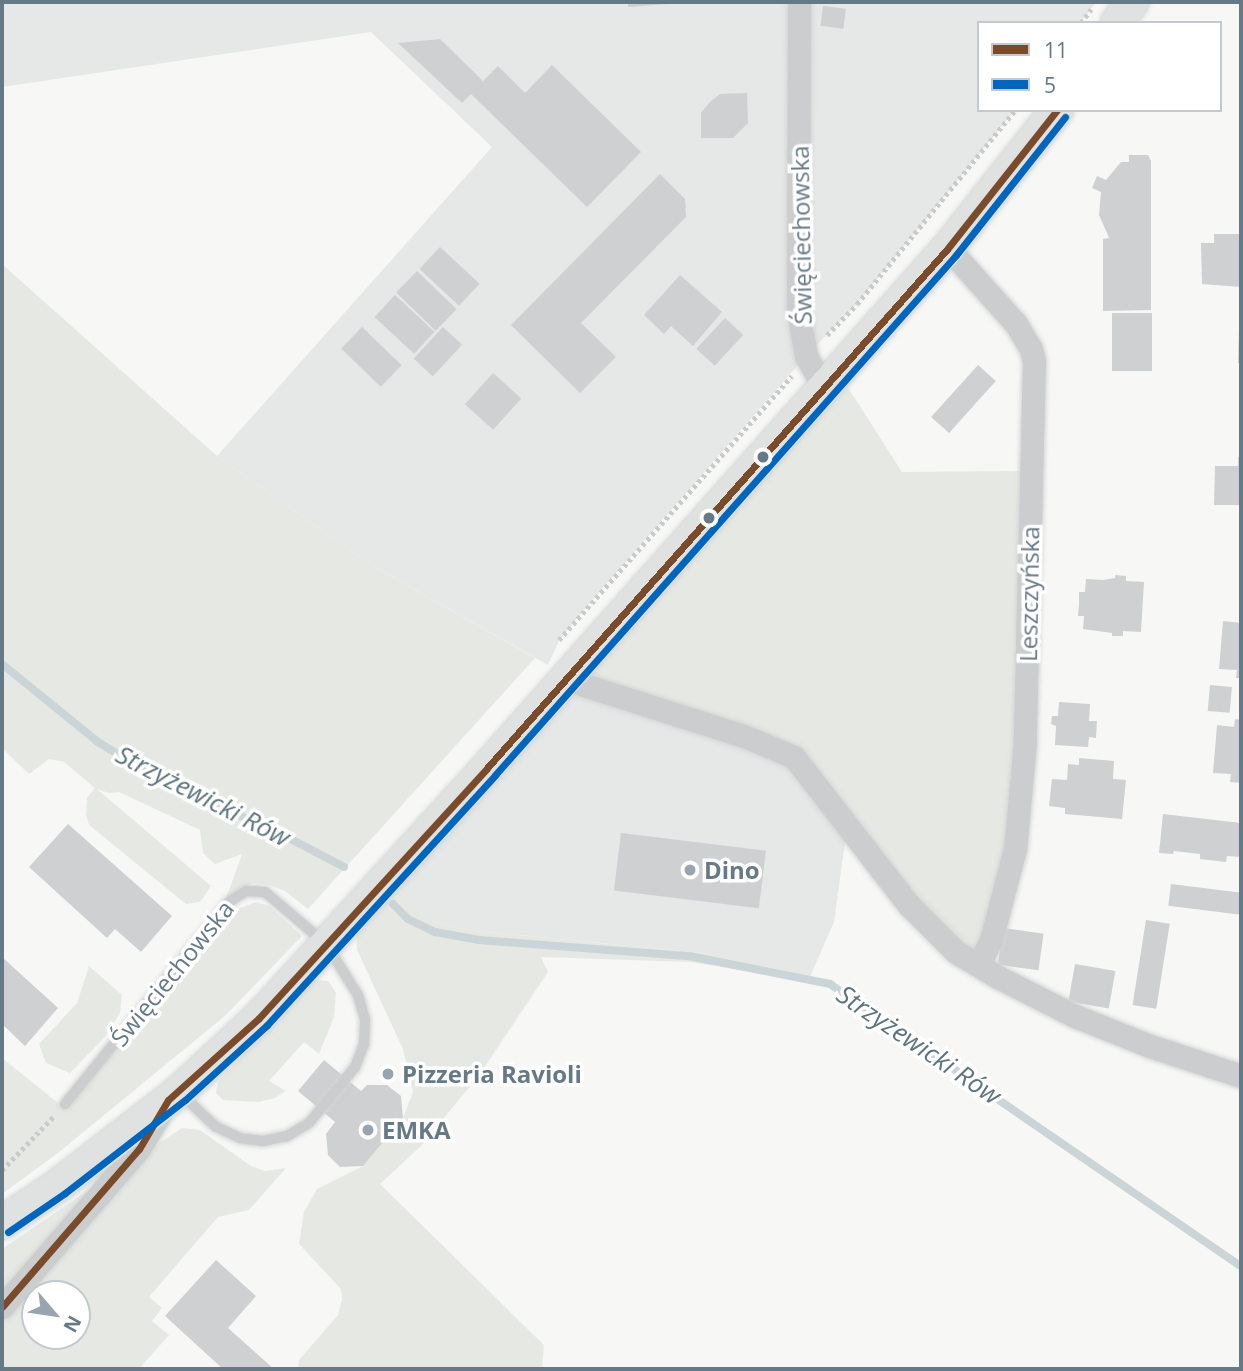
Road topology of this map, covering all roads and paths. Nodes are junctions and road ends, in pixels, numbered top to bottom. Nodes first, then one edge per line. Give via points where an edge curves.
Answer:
1 (799, 2) edge
2 (1096, 2) edge
3 (1132, 2) edge
4 (1082, 21) edge
5 (1118, 21) edge
6 (1054, 112) edge
7 (948, 248) junction
8 (824, 388) junction
9 (565, 679) junction
10 (326, 944) junction
11 (978, 965) junction
12 (1241, 1076) edge
13 (174, 1096) junction
14 (65, 1104) joint
15 (2, 1170) edge
16 (2, 1223) edge
17 (2, 1307) edge

1 - 8 street, Święciechowska via 799,311 806,356
2 - 4 path
3 - 5 street
6 - 7 street
7 - 8 street
7 - 11 street, Leszczyńska via 1016,324 1034,361 1025,743 1015,849 991,940
8 - 9 street
9 - 10 street
9 - 11 street via 744,736 794,757 909,905 956,951
10 - 13 street via 259,1018
10 - 13 lane, Święciechowska via 358,995 365,1019 364,1044 355,1068 309,1123 287,1136 263,1141 240,1138 216,1127
10 - 14 lane, Święciechowska via 265,892 237,895
11 - 12 street via 1075,1016
13 - 16 street
13 - 17 street via 139,1149
14 - 15 path

